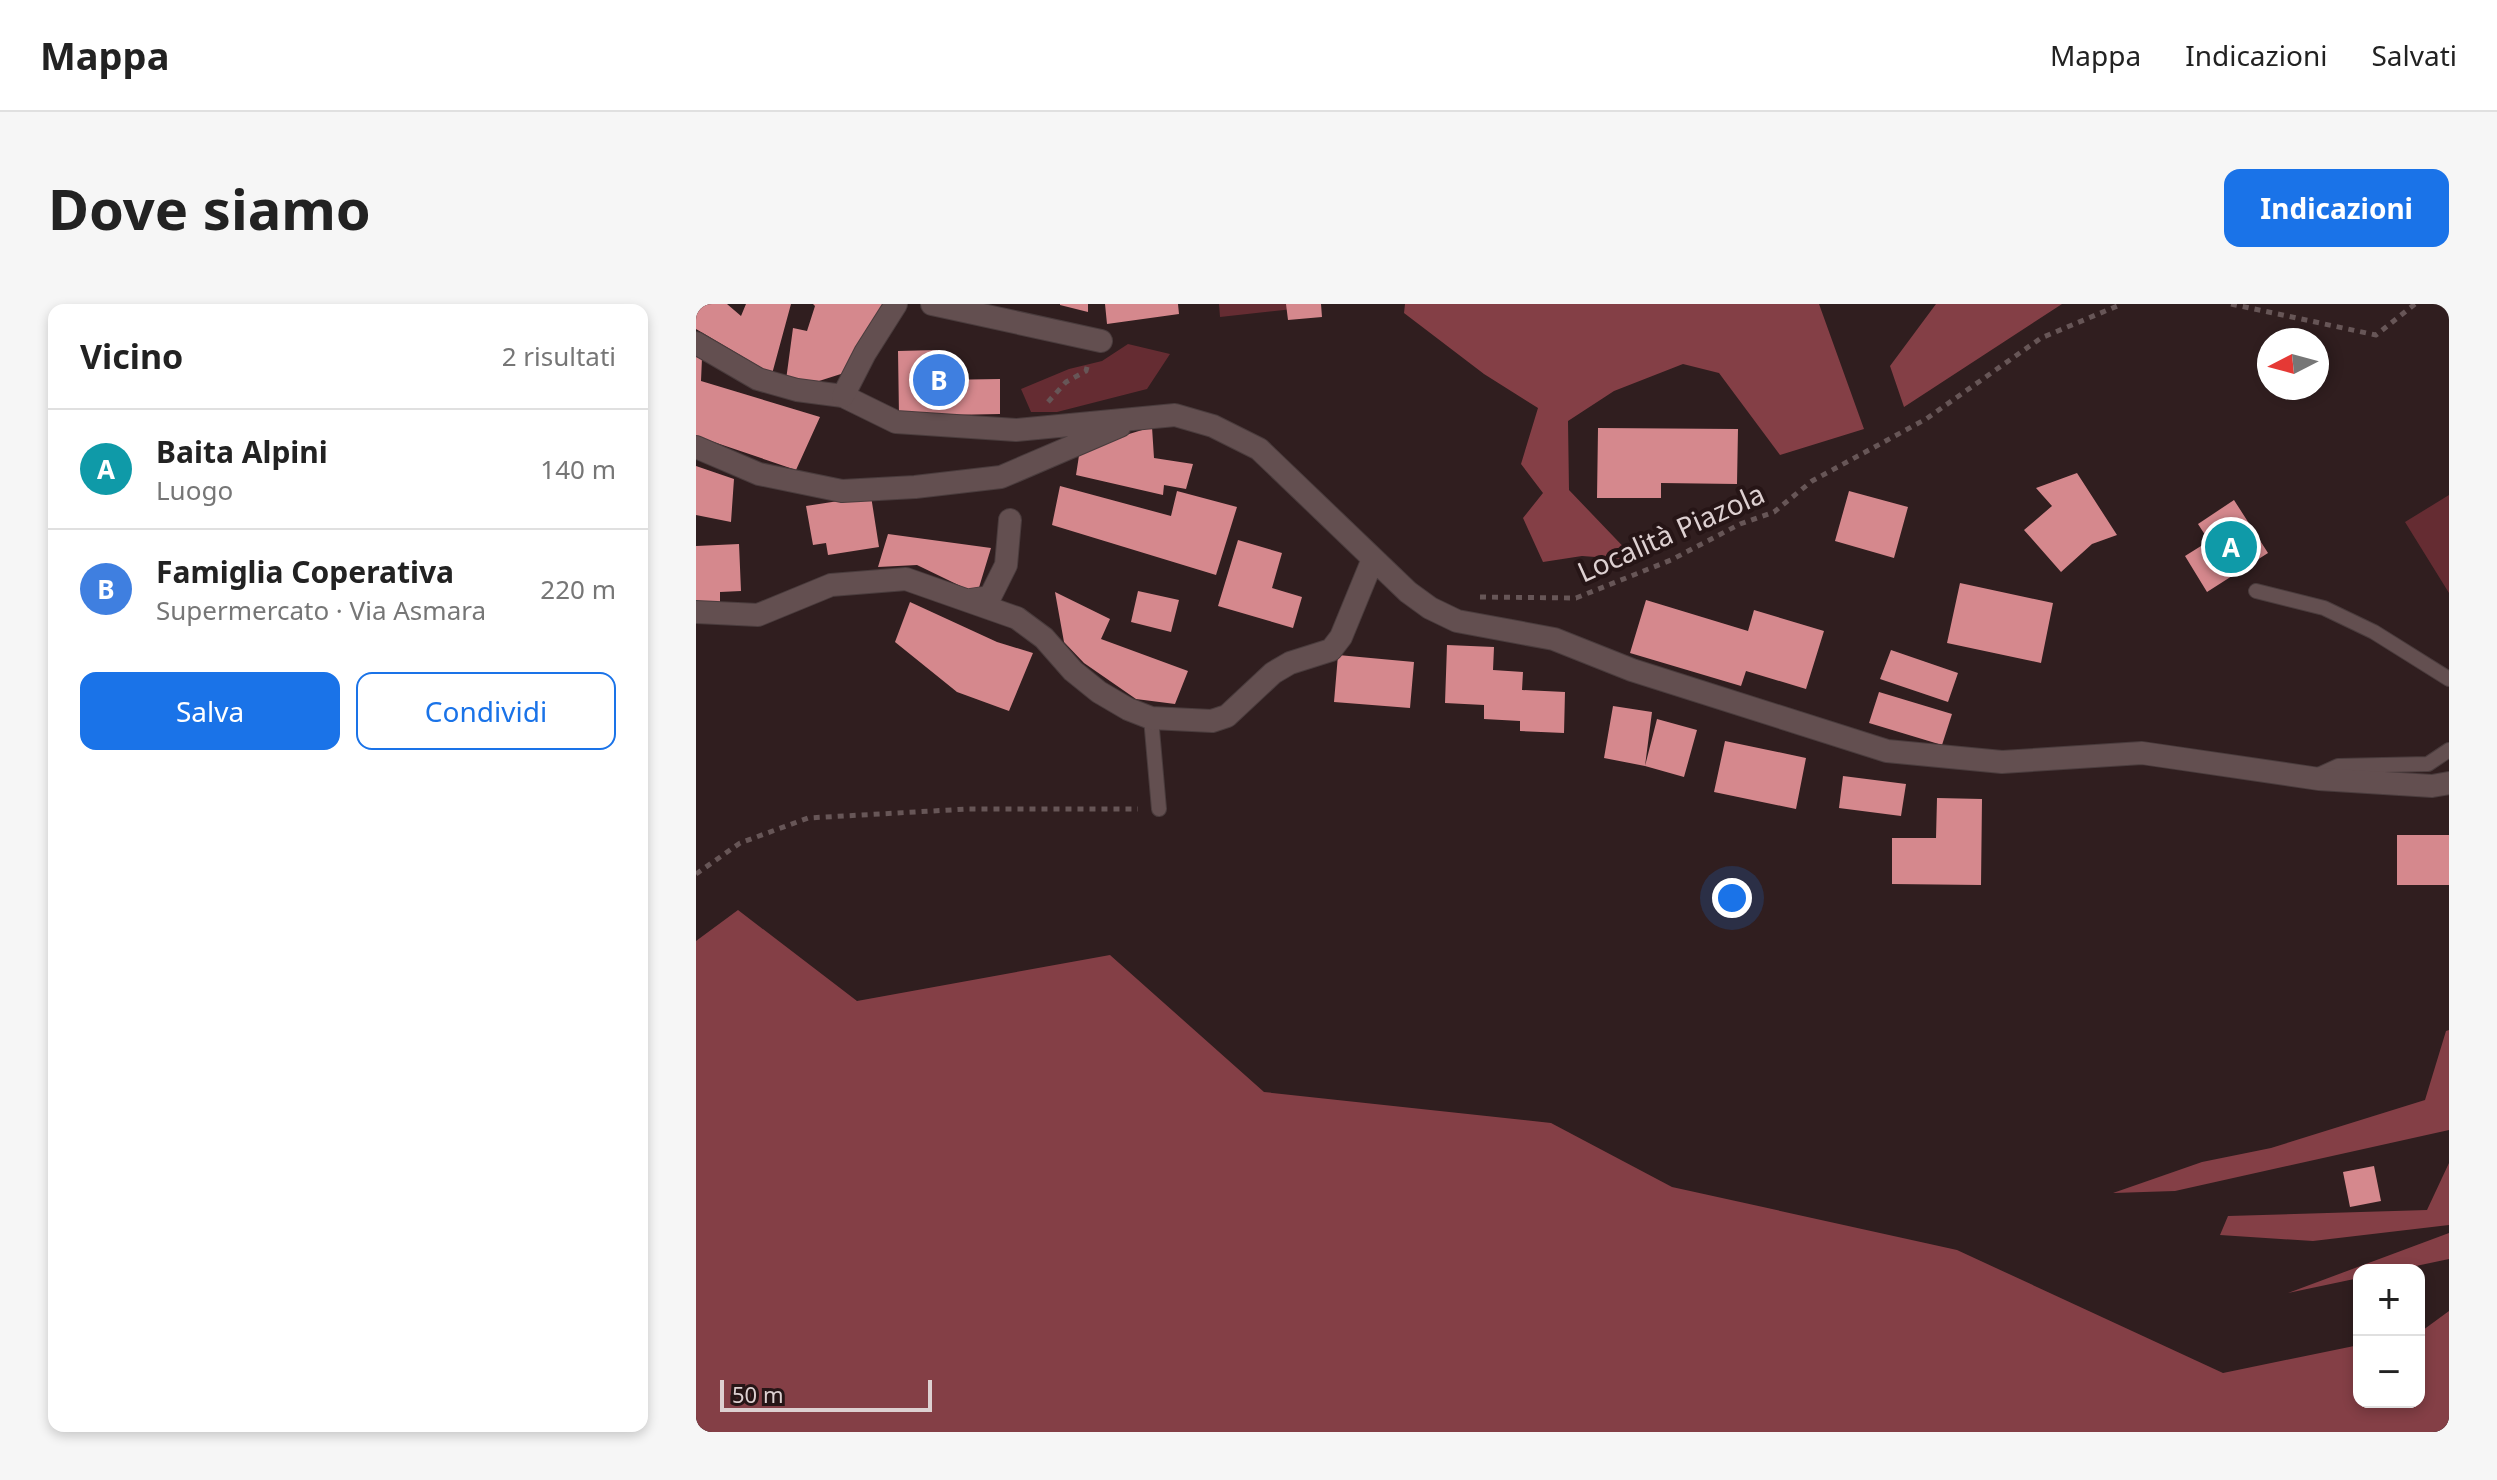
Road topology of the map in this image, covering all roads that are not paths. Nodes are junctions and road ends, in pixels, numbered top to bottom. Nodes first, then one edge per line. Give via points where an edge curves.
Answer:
1 (896, 304) edge
2 (932, 304) edge
3 (1101, 341) dead end
4 (696, 343) edge
5 (843, 396) junction
6 (1140, 418) junction
7 (696, 447) edge
8 (1010, 520) dead end
9 (1373, 559) junction
10 (2256, 591) dead end
11 (970, 600) junction
12 (696, 612) edge
13 (2449, 679) edge
14 (1151, 718) junction
15 (2449, 750) edge
16 (2312, 778) junction
17 (2440, 784) edge
18 (1159, 809) road end

1 - 5 street
2 - 3 street
4 - 5 street via 758,379
5 - 6 street via 896,422 1016,430
6 - 7 street via 1001,477 915,487 842,491 759,474
6 - 9 street via 1175,415 1213,426 1259,449
8 - 11 street via 1006,565 990,597
9 - 14 street via 1331,650 1273,673 1227,716 1212,721
9 - 16 street via 1408,592 1457,621 1554,639 1632,670 1887,751 2002,762 2142,753
10 - 13 lane via 2324,608
11 - 12 street via 906,579 831,585 758,615
11 - 14 street via 1017,618 1099,692
14 - 18 lane
15 - 16 lane via 2428,764 2338,766
16 - 17 street

